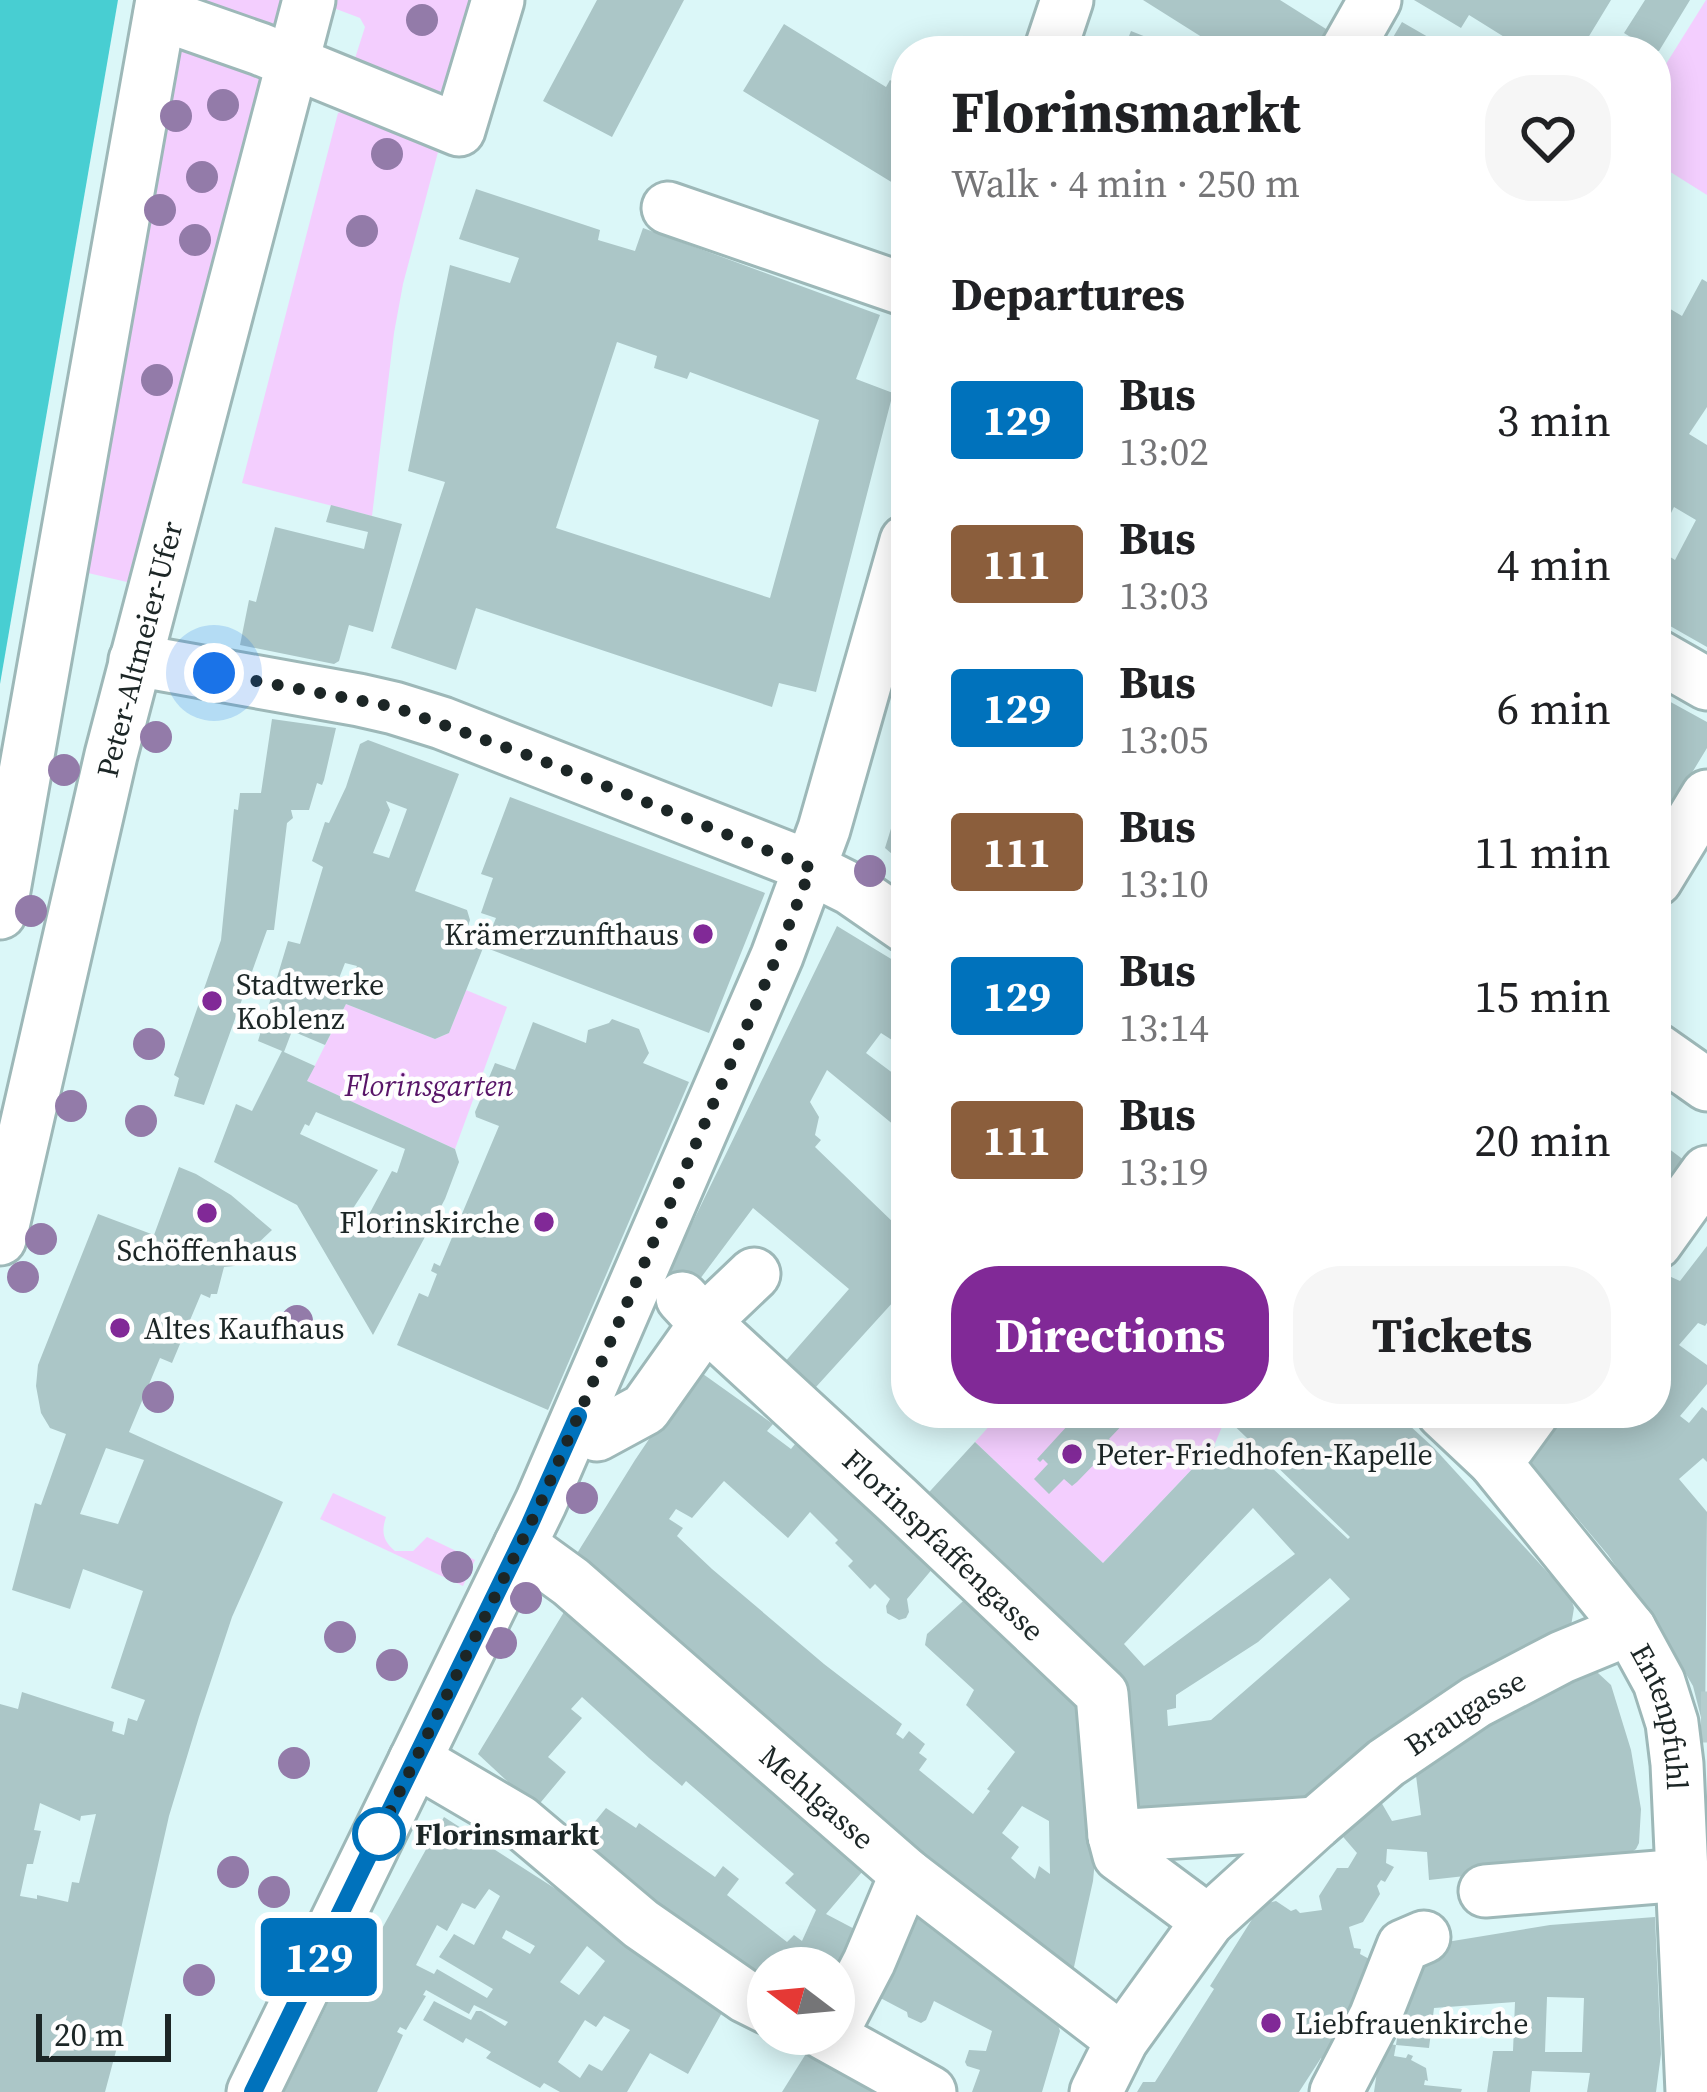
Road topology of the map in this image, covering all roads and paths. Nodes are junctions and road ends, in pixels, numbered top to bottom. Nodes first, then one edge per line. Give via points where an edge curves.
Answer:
1 (309, 0) edge
2 (498, 0) edge
3 (1066, 0) edge
4 (1375, 0) edge
5 (161, 7) edge
6 (1055, 36) edge
7 (1355, 36) edge
8 (291, 63) junction
9 (668, 208) dead end
10 (891, 285) edge
11 (891, 594) edge
12 (135, 660) junction
13 (1671, 664) edge
14 (1707, 684) edge
15 (1707, 796) edge
16 (811, 868) junction
17 (1677, 875) edge
18 (0, 913) edge
19 (891, 917) edge
20 (1671, 1060) edge
21 (1707, 1085) edge
22 (1707, 1172) edge
23 (1671, 1222) edge
24 (0, 1239) edge
25 (754, 1274) dead end
26 (694, 1311) junction
27 (587, 1426) junction
28 (1459, 1428) edge
29 (1521, 1428) edge
30 (1494, 1462) junction
31 (520, 1546) junction
32 (1630, 1630) junction
33 (416, 1760) junction
34 (1316, 1823) junction
35 (1114, 1836) junction
36 (906, 1874) junction
37 (1683, 1875) junction
38 (1485, 1892) dead end
39 (1208, 1921) junction
40 (1424, 1937) dead end
41 (855, 1987) edge
42 (747, 1998) edge
43 (1122, 2040) junction
44 (855, 2048) edge
45 (253, 2092) edge
46 (930, 2092) edge
47 (1096, 2092) edge
48 (1336, 2092) edge
49 (1692, 2092) edge

1 - 8 street, Peter-Altmeier-Ufer
2 - 8 street via 459,130
3 - 6 street
4 - 7 street
5 - 8 street
5 - 18 street
8 - 12 street, Peter-Altmeier-Ufer
9 - 10 street
11 - 16 street
12 - 16 street via 394,707
12 - 24 street, Peter-Altmeier-Ufer
13 - 14 street
15 - 17 street
16 - 19 street
16 - 27 street
20 - 21 street
22 - 23 street
25 - 26 street
26 - 27 street via 645,1409
26 - 35 street, Florinspfaffengasse via 1102,1694
27 - 31 street
28 - 30 street, Entenpfuhl
29 - 30 street
30 - 32 street, Entenpfuhl
31 - 33 street
31 - 36 street, Mehlgasse via 572,1582
32 - 34 street, Braugasse via 1476,1702
32 - 37 street, Entenpfuhl via 1687,1720 1677,1764
33 - 42 street via 520,1821 641,1924
33 - 45 street
34 - 35 street
34 - 39 street, Braugasse via 1264,1883
35 - 39 street via 1119,1855
36 - 41 street
36 - 43 street, Mehlgasse
37 - 38 street
37 - 49 street, Entenpfuhl
39 - 43 street, Braugasse
40 - 48 street via 1403,1946
43 - 47 street, Braugasse
44 - 46 street

